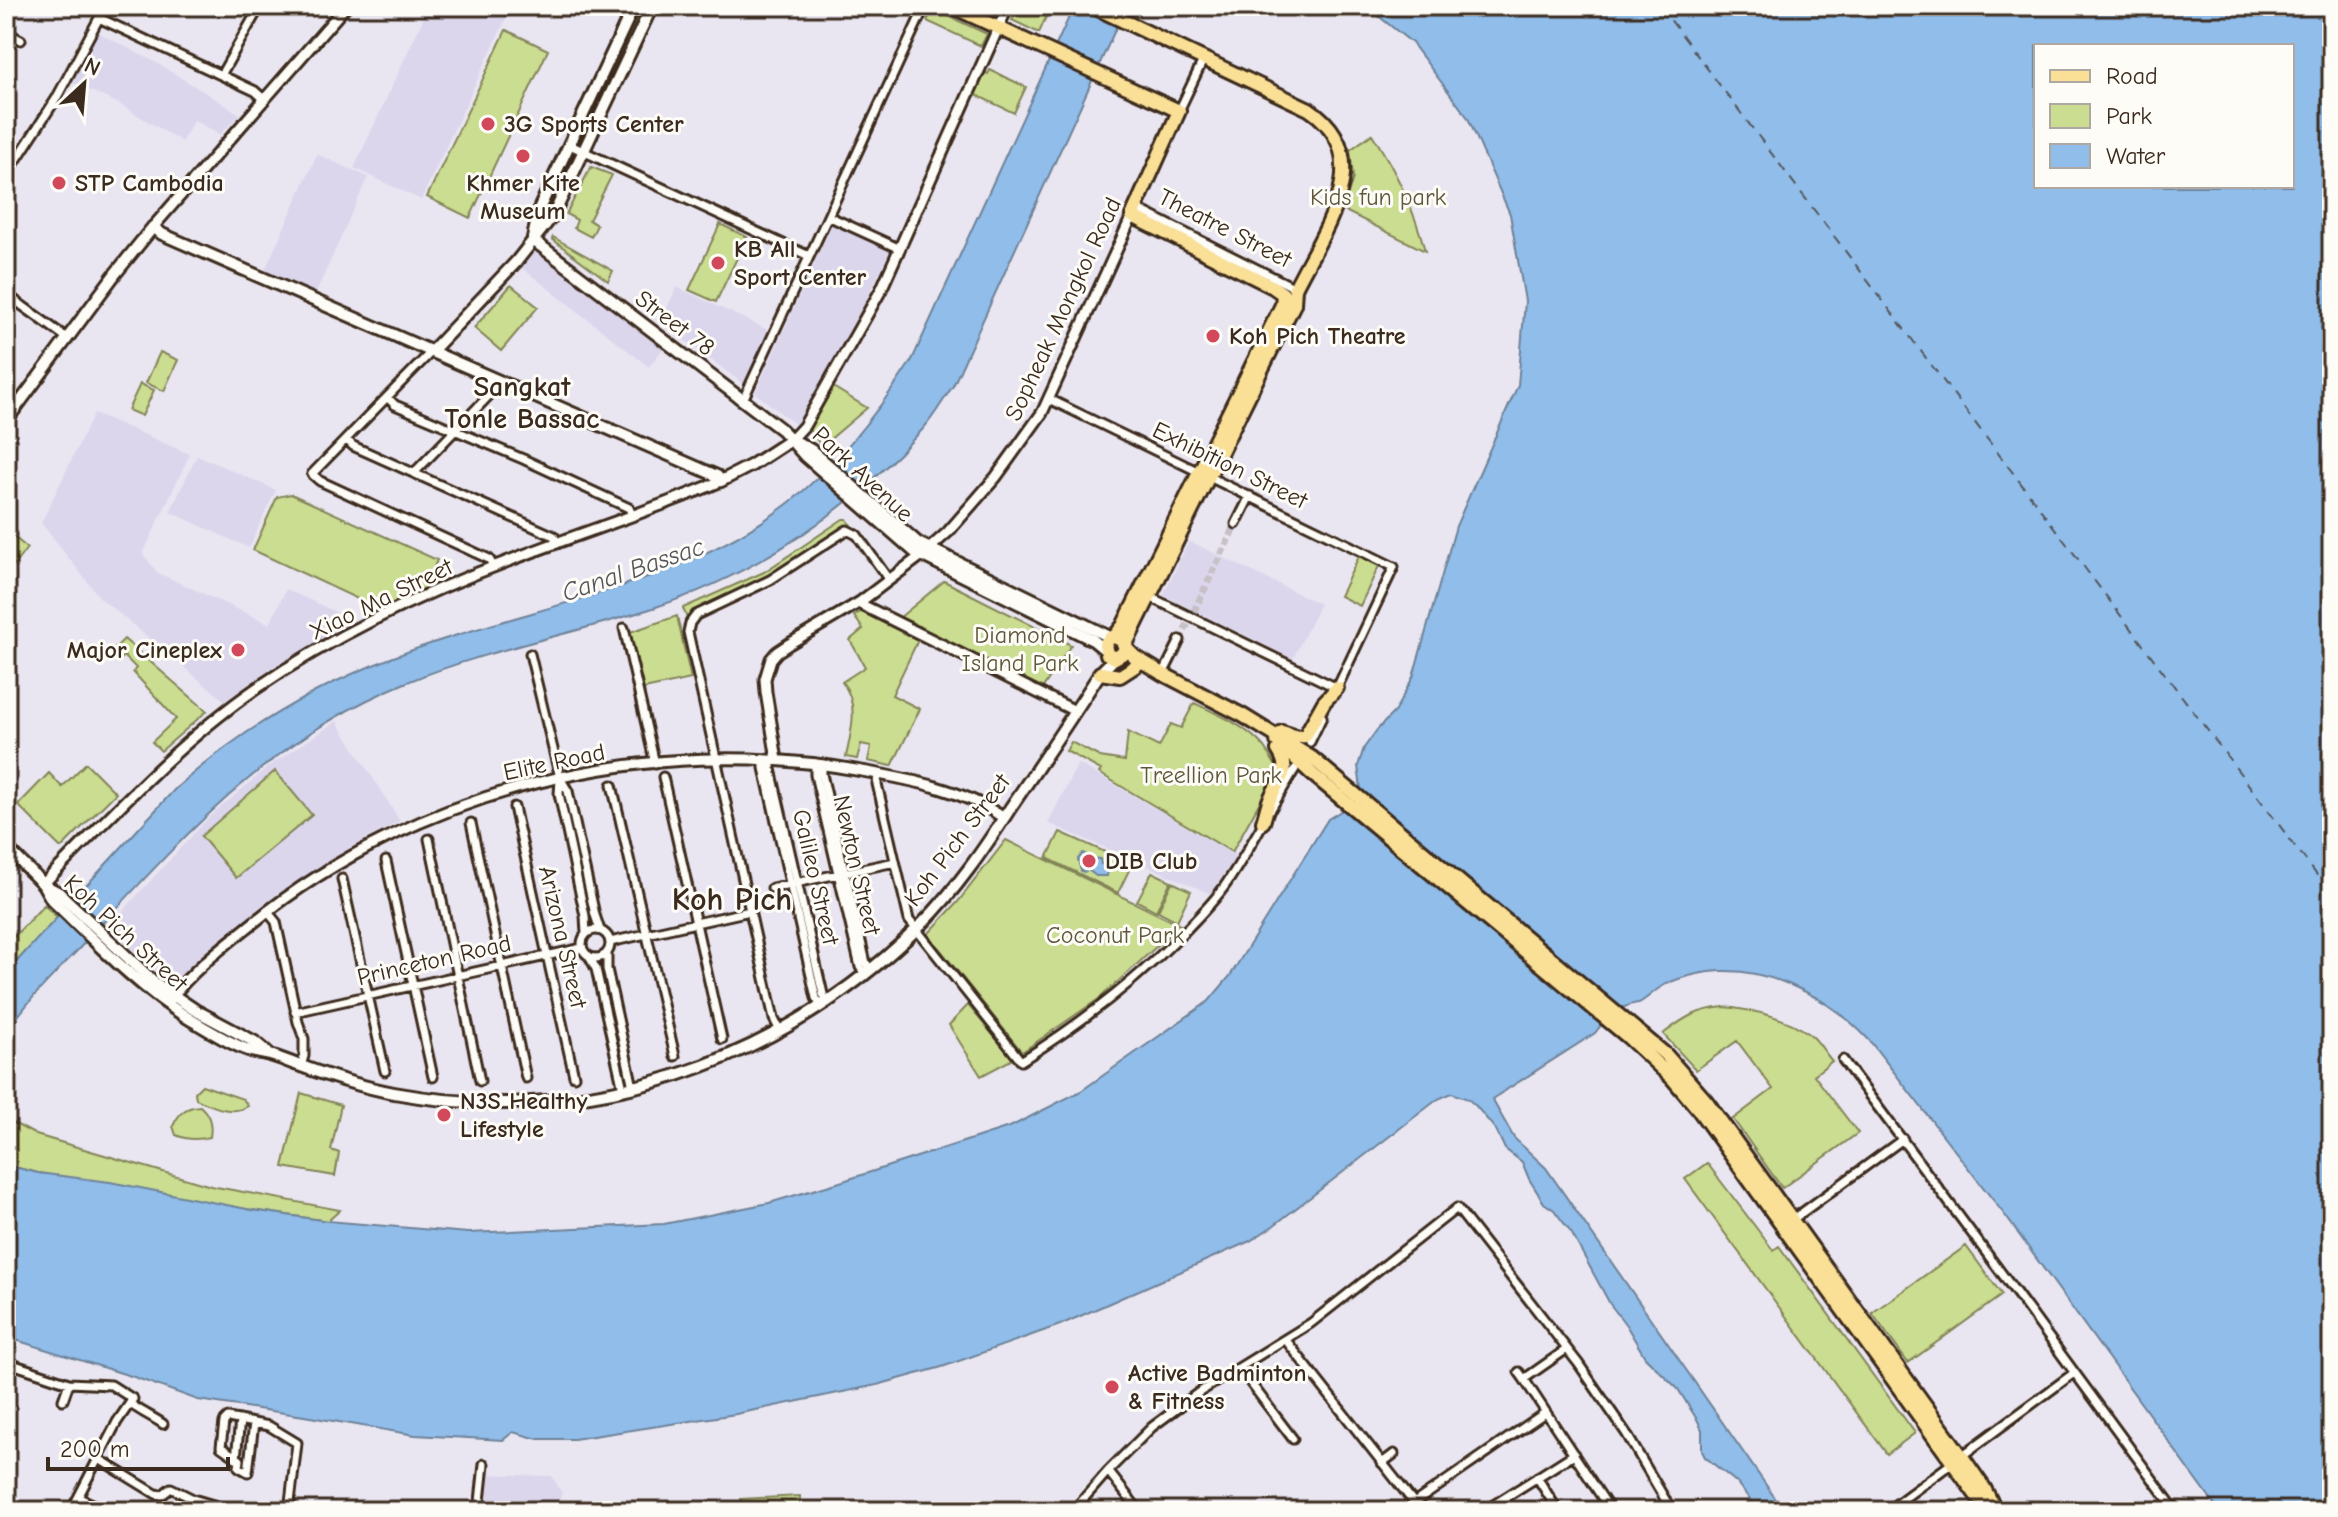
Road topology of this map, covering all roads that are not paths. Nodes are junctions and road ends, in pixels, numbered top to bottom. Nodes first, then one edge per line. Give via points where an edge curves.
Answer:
1 (260, 6) edge
2 (346, 6) edge
3 (634, 6) edge
4 (652, 6) edge
5 (925, 6) edge
6 (951, 6) edge
7 (1008, 6) edge
8 (1092, 6) edge
9 (999, 28) junction
10 (6, 32) edge
11 (21, 40) dead end
12 (1204, 58) junction
13 (221, 75) junction
14 (265, 100) junction
15 (1179, 111) junction
16 (570, 145) junction
17 (585, 152) junction
18 (6, 176) edge
19 (1134, 212) junction
20 (828, 216) junction
21 (153, 227) junction
22 (533, 240) junction
23 (900, 249) junction
24 (809, 256) junction
25 (1289, 291) junction
26 (6, 294) edge
27 (67, 338) junction
28 (431, 352) junction
29 (502, 382) junction
30 (387, 397) junction
31 (1049, 399) junction
32 (743, 400) junction
33 (8, 413) edge
34 (455, 431) junction
35 (346, 439) junction
36 (792, 439) junction
37 (414, 473) junction
38 (1204, 474) junction
39 (721, 481) junction
40 (1250, 496) junction
41 (632, 515) junction
42 (1236, 524) tunnel mouth
43 (557, 544) junction
44 (926, 552) junction
45 (494, 567) junction
46 (889, 580) junction
47 (1144, 594) junction
48 (860, 602) junction
49 (624, 628) dead end
50 (1180, 640) tunnel mouth
51 (1115, 648) junction
52 (530, 654) dead end
53 (1137, 665) junction
54 (1100, 673) junction
55 (1163, 674) junction
56 (1337, 688) junction
57 (1075, 711) junction
58 (1263, 727) junction
59 (1310, 742) dead end
60 (716, 760) junction
61 (771, 760) junction
62 (655, 764) junction
63 (819, 764) junction
64 (1295, 769) dead end
65 (878, 774) junction
66 (663, 777) dead end
67 (560, 778) junction
68 (612, 785) dead end
69 (514, 807) dead end
70 (1004, 818) junction
71 (1263, 822) junction
72 (471, 823) dead end
73 (429, 839) dead end
74 (6, 847) edge
75 (582, 856) junction
76 (573, 858) junction
77 (386, 861) dead end
78 (895, 862) junction
79 (841, 874) junction
80 (342, 879) dead end
81 (43, 884) junction
82 (793, 884) junction
83 (772, 888) dead end
84 (750, 911) junction
85 (264, 913) junction
86 (696, 923) junction
87 (916, 929) junction
88 (600, 930) junction
89 (586, 934) junction
90 (647, 934) junction
91 (610, 942) junction
92 (582, 948) junction
93 (607, 953) junction
94 (547, 955) junction
95 (589, 956) junction
96 (502, 965) junction
97 (868, 972) junction
98 (458, 975) junction
99 (413, 985) junction
100 (368, 995) junction
101 (170, 999) junction
102 (824, 1004) junction
103 (616, 1009) junction
104 (295, 1012) junction
105 (606, 1012) junction
106 (780, 1031) junction
107 (722, 1039) dead end
108 (1652, 1050) junction
109 (675, 1056) dead end
110 (1843, 1060) dead end
111 (302, 1061) junction
112 (385, 1071) dead end
113 (574, 1076) dead end
114 (433, 1077) dead end
115 (526, 1078) dead end
116 (480, 1081) dead end
117 (628, 1088) junction
118 (1903, 1139) junction
119 (1792, 1220) junction
120 (1285, 1339) junction
121 (1567, 1349) junction
122 (6, 1362) edge
123 (1240, 1369) junction
124 (2074, 1373) junction
125 (69, 1383) junction
126 (63, 1400) dead end
127 (130, 1403) junction
128 (1546, 1412) junction
129 (240, 1420) junction
130 (254, 1423) junction
131 (163, 1424) dead end
132 (1293, 1439) dead end
133 (1394, 1454) dead end
134 (1574, 1454) junction
135 (236, 1458) junction
136 (1957, 1458) junction
137 (99, 1459) junction
138 (1382, 1463) junction
139 (484, 1464) dead end
140 (1108, 1471) junction
141 (1537, 1477) junction
142 (79, 1498) junction
143 (1136, 1507) dead end
144 (71, 1511) edge
145 (108, 1511) edge
146 (234, 1511) edge
147 (289, 1511) edge
148 (479, 1511) edge
149 (1073, 1511) edge
150 (1484, 1511) edge
151 (1558, 1511) edge
152 (1611, 1511) edge
153 (1672, 1511) edge
154 (1887, 1511) edge
155 (1995, 1511) edge
156 (2176, 1511) edge

1 - 13 street
2 - 14 street
3 - 16 main road
4 - 17 main road
5 - 20 street
6 - 9 main road
7 - 9 street
8 - 12 main road, Koh Pich Street
9 - 15 main road
9 - 23 street
10 - 11 street
12 - 15 street, Sopheak Mongkol Road
12 - 25 main road, Koh Pich Street via 1309,109 1332,129 1343,151 1339,198
13 - 14 street
13 - 18 street via 99,18 56,99
14 - 21 street
15 - 19 main road, Sopheak Mongkol Road
16 - 17 street
16 - 22 main road via 539,209
17 - 22 main road via 554,214
17 - 24 street
19 - 25 main road, Theatre Street
19 - 31 street, Sopheak Mongkol Road
20 - 23 street
20 - 24 street
21 - 27 main road
21 - 28 main road
22 - 28 main road
22 - 32 main road, Street 78
23 - 36 street via 835,372
24 - 32 street
25 - 38 main road, Koh Pich Street
26 - 27 street
27 - 33 main road
28 - 29 main road
28 - 30 street
29 - 34 street
29 - 39 main road
30 - 34 street
30 - 35 street
31 - 38 street, Exhibition Street
31 - 44 street, Sopheak Mongkol Road via 1008,463
32 - 36 main road, Street 78
34 - 37 street
34 - 41 street via 629,508
35 - 37 street
35 - 45 street via 312,474 489,559
36 - 39 main road, Xiao Ma Street
36 - 44 main road, Park Avenue
37 - 43 street via 554,536
38 - 40 street, Exhibition Street
38 - 47 main road, Koh Pich Street
39 - 41 street, Xiao Ma Street
40 - 42 street
40 - 56 street, Exhibition Street via 1394,567
41 - 43 street, Xiao Ma Street
43 - 45 street, Xiao Ma Street
44 - 46 street, Sopheak Mongkol Road
44 - 51 main road, Park Avenue
45 - 81 street, Xiao Ma Street via 375,620 260,686 187,742
46 - 48 street, Sopheak Mongkol Road
46 - 60 street via 857,535 847,530 770,580 696,615 688,632
47 - 51 main road, Koh Pich Street
47 - 56 street
48 - 57 street
48 - 61 street, Sopheak Mongkol Road via 771,659 765,679
49 - 62 street
50 - 55 street
51 - 53 main road, Park Avenue
51 - 54 main road, Koh Pich Street
51 - 55 main road, Park Avenue
52 - 67 street
53 - 54 main road via 1120,676
53 - 55 main road, Park Avenue
54 - 57 main road, Koh Pich Street
55 - 58 main road, Park Avenue
56 - 58 main road via 1305,736
56 - 59 street
57 - 70 main road, Koh Pich Street
58 - 71 main road via 1286,767
58 - 108 main road
60 - 61 street, Elite Road
60 - 62 street, Elite Road
60 - 84 street
61 - 63 street, Elite Road
61 - 82 street, Galileo Street
62 - 67 street, Elite Road
63 - 65 street, Elite Road
63 - 79 street, Newton Street
64 - 71 street
65 - 70 street, Elite Road via 965,796
65 - 78 street
66 - 86 street
67 - 75 street via 568,791
67 - 76 street
67 - 85 street, Elite Road via 458,806 405,829 315,877
68 - 90 street
69 - 94 street, Arizona Street
70 - 87 main road, Koh Pich Street via 953,889
71 - 87 street via 1213,902 1169,947 1106,1003 1021,1061
72 - 96 street
73 - 98 street
74 - 81 main road, Koh Pich Street
75 - 76 street
75 - 88 street
76 - 89 street
77 - 99 street
78 - 79 street
78 - 87 street
79 - 82 street
79 - 97 street, Newton Street via 860,967
80 - 100 street
81 - 101 main road, Koh Pich Street
82 - 83 street
82 - 102 street, Galileo Street via 816,998
84 - 86 street
84 - 106 street
85 - 101 street, Elite Road
85 - 104 street via 276,922
86 - 90 street
86 - 107 street
87 - 97 main road, Koh Pich Street
88 - 89 street
88 - 91 street
89 - 92 street
90 - 91 street
90 - 109 street
91 - 93 street
92 - 94 street, Princeton Road
92 - 95 street
93 - 95 street
93 - 103 street
94 - 96 street, Princeton Road
94 - 113 street, Arizona Street
95 - 105 street
96 - 98 street, Princeton Road
96 - 115 street
97 - 102 main road, Koh Pich Street
98 - 99 street, Princeton Road
98 - 116 street
99 - 100 street, Princeton Road
99 - 114 street
100 - 104 street, Princeton Road
100 - 112 street
101 - 111 main road, Koh Pich Street via 227,1040
102 - 106 main road, Koh Pich Street
103 - 105 street
103 - 117 street
104 - 111 street via 304,1039
105 - 117 street
106 - 117 main road, Koh Pich Street via 707,1065
108 - 119 main road via 1695,1085
108 - 136 main road
110 - 118 street
111 - 117 main road, Koh Pich Street via 367,1087 429,1099 544,1101
118 - 119 street
118 - 124 street
119 - 136 main road
120 - 121 street via 1457,1208
120 - 123 street
120 - 138 street
121 - 128 street via 1522,1375
121 - 153 street
122 - 125 street
123 - 132 street
123 - 140 street via 1161,1420
124 - 136 street
124 - 156 street
125 - 126 street
125 - 127 street via 111,1385 133,1399
127 - 131 street
127 - 137 street
128 - 134 street
128 - 138 street via 1414,1503
129 - 130 street
129 - 135 street
129 - 135 street via 225,1418 221,1447
130 - 135 street via 248,1472
130 - 147 street via 297,1443
133 - 138 street
134 - 141 street
134 - 152 street
136 - 154 street
136 - 155 main road via 1984,1488
137 - 142 street
137 - 146 street via 156,1494 171,1488
139 - 148 street
140 - 143 street
140 - 149 street
141 - 150 street
141 - 151 street
142 - 144 street
142 - 145 street

